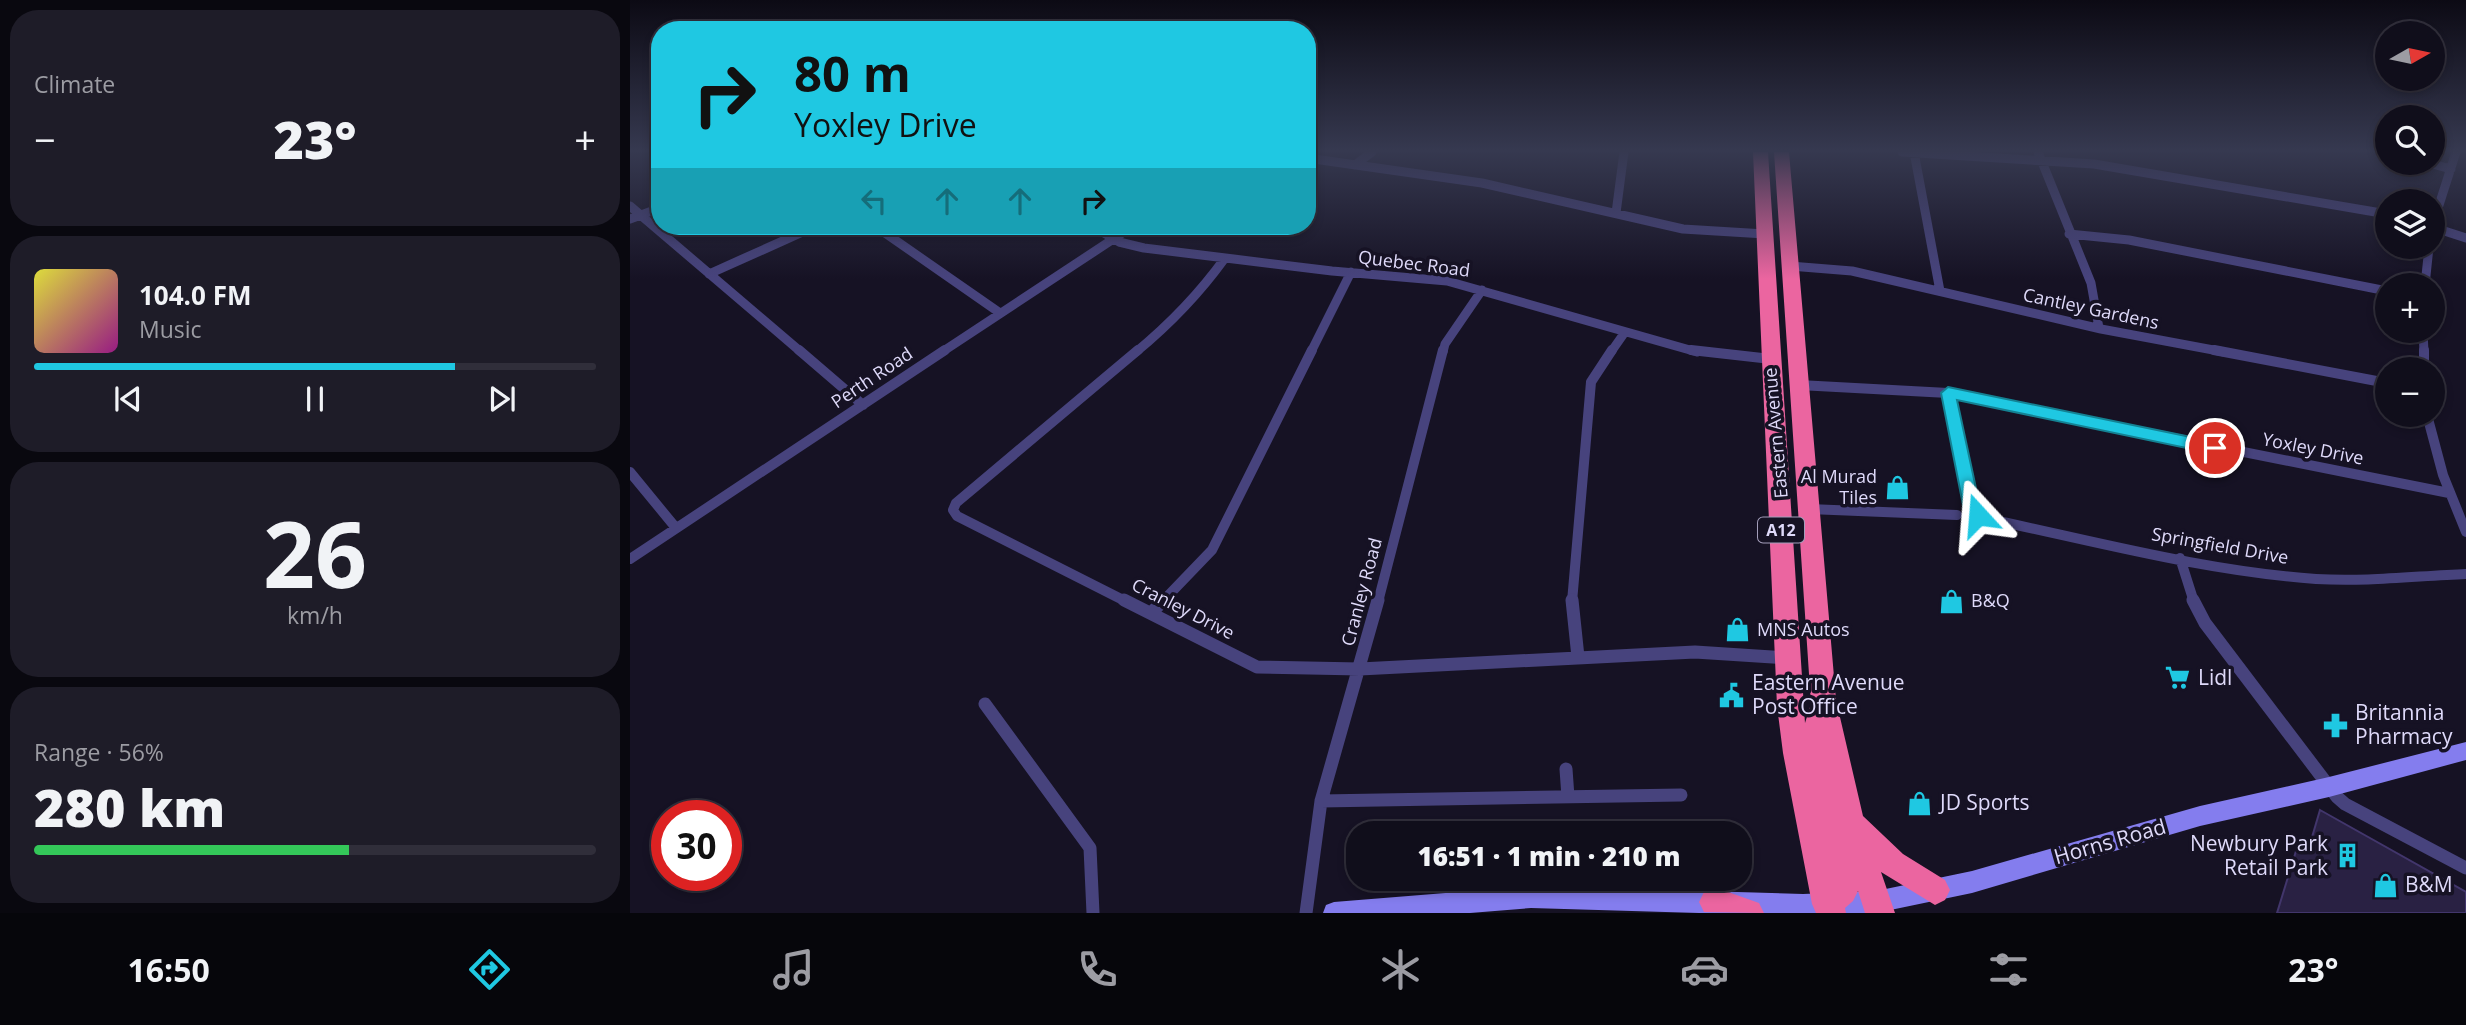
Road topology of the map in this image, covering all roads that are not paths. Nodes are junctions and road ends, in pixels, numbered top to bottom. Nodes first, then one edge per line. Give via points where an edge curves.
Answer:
1 (1534, 195) edge
2 (1618, 195) edge
3 (1763, 195) edge
4 (1786, 195) edge
5 (1922, 195) edge
6 (2054, 195) edge
7 (2271, 195) edge
8 (630, 206) edge
9 (651, 211) edge
10 (2375, 212) edge
11 (1616, 213) junction
12 (634, 218) edge
13 (651, 231) edge
14 (2445, 231) edge
15 (1765, 234) junction
16 (2069, 234) junction
17 (657, 235) edge
18 (796, 235) edge
19 (888, 235) edge
20 (1107, 235) edge
21 (1120, 235) edge
22 (2466, 237) edge
23 (1114, 239) junction
24 (1225, 258) junction
25 (1790, 266) junction
26 (1351, 272) junction
27 (709, 274) junction
28 (2375, 289) edge
29 (1482, 290) junction
30 (1940, 291) junction
31 (1000, 313) junction
32 (2099, 328) junction
33 (1625, 332) junction
34 (1771, 359) junction
35 (2375, 381) edge
36 (1799, 385) junction
37 (1948, 393) junction
38 (863, 405) junction
39 (2429, 427) edge
40 (630, 472) edge
41 (2449, 494) junction
42 (1809, 509) junction
43 (1958, 515) dead end
44 (676, 528) junction
45 (2466, 532) edge
46 (2180, 558) junction
47 (630, 559) edge
48 (2466, 573) edge
49 (1152, 612) junction
50 (1578, 657) junction
51 (1788, 658) junction
52 (1360, 668) junction
53 (1823, 700) junction
54 (985, 704) dead end
55 (2466, 751) edge
56 (1566, 769) dead end
57 (2329, 787) junction
58 (1681, 795) dead end
59 (1568, 797) junction
60 (1321, 801) junction
61 (1852, 824) junction
62 (2466, 868) edge
63 (1935, 890) junction
64 (1714, 902) junction
65 (1532, 905) edge
66 (1829, 909) edge
67 (1874, 909) edge
68 (1093, 913) edge
69 (1306, 913) edge
70 (1334, 913) edge
71 (1749, 913) edge

1 - 11 street
2 - 11 street
3 - 15 highway, Eastern Avenue / A12
4 - 25 highway, Eastern Avenue / A12
5 - 30 street
6 - 16 street
7 - 10 street
8 - 12 street
9 - 12 street
11 - 15 street via 1683,229
12 - 13 street
14 - 22 street
15 - 34 highway, Eastern Avenue / A12
16 - 28 street via 2129,240
16 - 32 street via 2091,282
17 - 27 street
18 - 27 street
19 - 31 street
20 - 23 street, Quebec Road
21 - 23 street, Perth Road
23 - 24 street, Quebec Road via 1144,248
23 - 31 street, Perth Road
24 - 26 street, Quebec Road
24 - 49 street, Cranley Drive via 1170,324 953,510 957,516
25 - 30 street, Cantley Gardens via 1852,271
25 - 36 highway, Eastern Avenue / A12
26 - 29 street, Quebec Road via 1447,281
26 - 49 street via 1212,550
27 - 38 street
29 - 33 street, Quebec Road
29 - 52 street, Cranley Road via 1445,344
30 - 32 street, Cantley Gardens
31 - 38 street, Perth Road
32 - 35 street, Cantley Gardens
33 - 34 street, Quebec Road via 1700,353
33 - 50 street via 1591,382 1572,597
34 - 51 highway, Eastern Avenue / A12
36 - 37 street, Yoxley Drive
36 - 42 highway, Eastern Avenue / A12
37 - 41 street, Yoxley Drive
37 - 46 street, Springfield Drive via 1972,510 1984,518
38 - 44 street, Perth Road
39 - 41 street
40 - 44 street
41 - 45 street
42 - 43 street
42 - 53 highway, Eastern Avenue / A12
44 - 47 street, Perth Road
46 - 48 street, Springfield Drive via 2317,579
46 - 57 street via 2205,623
49 - 52 street, Cranley Drive via 1257,667
50 - 51 street, Cranley Drive via 1695,652
50 - 52 street, Cranley Drive
51 - 66 highway, Eastern Avenue / A12 via 1796,753
52 - 60 street, Cranley Road
53 - 61 highway, Eastern Avenue / A12
53 - 66 highway via 1816,727 1817,770 1845,878 1843,891
54 - 68 street via 1090,848
55 - 57 street, Horns Road
56 - 59 street
57 - 62 street via 2345,804
57 - 63 street, Horns Road via 2200,816
58 - 59 street
59 - 60 street
60 - 69 street, Cranley Road
61 - 63 highway via 1886,859
61 - 67 highway, Eastern Avenue / A12
63 - 67 street, Horns Road
64 - 65 street, Horns Road
64 - 66 street, Horns Road
64 - 71 highway
65 - 70 street, Horns Road
66 - 67 street, Horns Road

